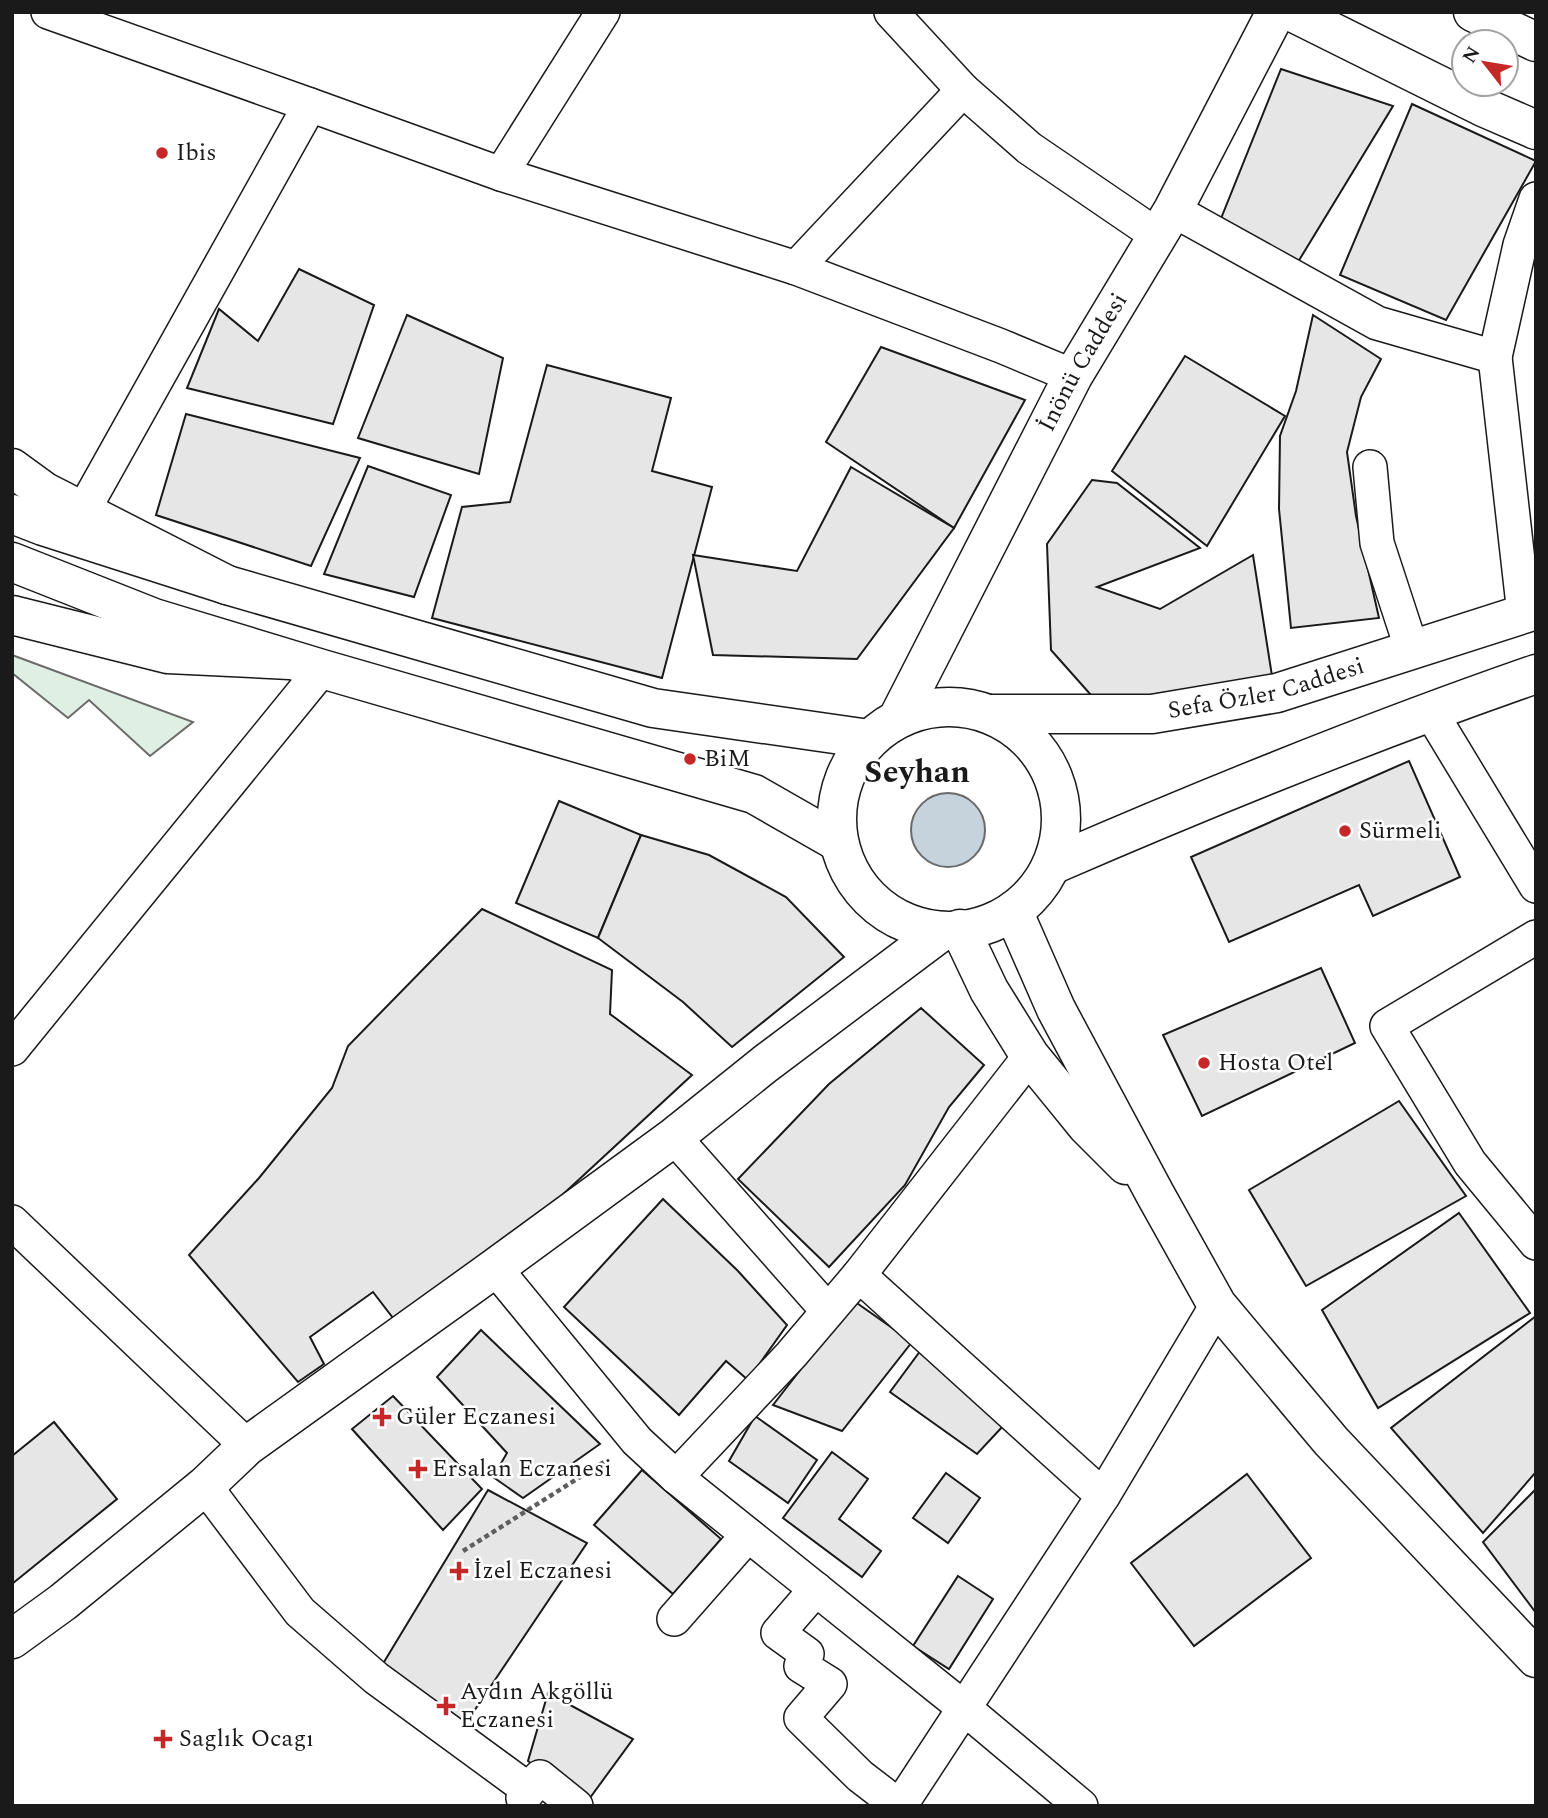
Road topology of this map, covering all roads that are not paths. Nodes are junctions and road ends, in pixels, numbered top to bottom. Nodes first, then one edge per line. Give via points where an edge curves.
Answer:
1 (48, 12) edge
2 (603, 12) edge
3 (891, 12) edge
4 (1276, 12) edge
5 (1292, 12) edge
6 (1473, 12) edge
7 (1536, 42) edge
8 (963, 90) junction
9 (310, 105) junction
10 (1536, 130) edge
11 (501, 174) junction
12 (1536, 199) edge
13 (1165, 223) junction
14 (796, 268) junction
15 (1495, 357) junction
16 (1073, 376) junction
17 (1370, 467) dead end
18 (12, 468) edge
19 (83, 511) junction
20 (28, 520) edge
21 (18, 564) edge
22 (227, 585) junction
23 (1530, 612) edge
24 (12, 615) edge
25 (1412, 650) junction
26 (306, 665) junction
27 (1536, 674) edge
28 (1430, 710) junction
29 (988, 714) junction
30 (884, 729) junction
31 (838, 842) junction
32 (1052, 865) junction
33 (1536, 886) edge
34 (1013, 911) junction
35 (951, 930) junction
36 (1536, 937) edge
37 (12, 1049) edge
38 (1030, 1056) junction
39 (674, 1137) junction
40 (1155, 1194) junction
41 (12, 1222) edge
42 (1536, 1243) edge
43 (495, 1268) junction
44 (859, 1275) junction
45 (1217, 1305) junction
46 (828, 1311) junction
47 (247, 1446) junction
48 (676, 1477) junction
49 (205, 1486) junction
50 (1103, 1496) junction
51 (748, 1535) junction
52 (816, 1590) junction
53 (674, 1619) dead end
54 (12, 1639) edge
55 (1536, 1658) edge
56 (964, 1708) junction
57 (523, 1798) edge
58 (576, 1806) edge
59 (899, 1806) edge
60 (1081, 1806) edge

1 - 9 street
2 - 11 street
3 - 8 street
4 - 13 main road, İnönü Caddesi
5 - 10 main road
6 - 7 main road
8 - 13 street via 1030,148
8 - 14 street
9 - 11 street
9 - 19 street
11 - 14 street
12 - 15 street via 1520,245
13 - 15 street via 1377,323
13 - 16 main road, İnönü Caddesi
14 - 16 street
15 - 23 street
16 - 30 main road, İnönü Caddesi
17 - 25 street via 1377,543
18 - 19 main road
19 - 22 main road
20 - 22 main road
21 - 26 main road via 154,618
22 - 30 main road via 653,708
23 - 25 main road, Sefa Özler Caddesi
24 - 26 main road via 168,654
25 - 29 main road, Sefa Özler Caddesi via 1277,693 1152,714
26 - 31 main road via 754,794
26 - 37 street
27 - 28 main road
28 - 32 main road
28 - 33 street
29 - 30 main road via 971,708 934,707
29 - 32 main road via 1006,721 1035,745 1054,777 1061,814
30 - 31 main road via 848,769 837,804
31 - 35 main road via 852,876 875,904 906,923
32 - 34 main road via 1040,885
34 - 35 main road via 979,927
34 - 40 main road via 1056,1009
35 - 38 main road
35 - 39 main road
36 - 42 street via 1387,1026 1470,1163
38 - 40 main road via 1087,1126
38 - 44 street
39 - 43 main road
39 - 46 street
40 - 45 main road
41 - 47 street
43 - 47 main road
43 - 48 street via 637,1441
44 - 46 street
44 - 50 street
45 - 50 street
45 - 55 main road via 1331,1441
46 - 48 street
47 - 49 main road
48 - 51 street
49 - 54 main road
49 - 57 street via 300,1612
50 - 56 street
51 - 52 street
51 - 53 street
52 - 56 street
52 - 59 street via 778,1633 807,1654 801,1666 830,1684 801,1718 860,1776
56 - 59 street
56 - 60 street
57 - 58 street via 540,1777

